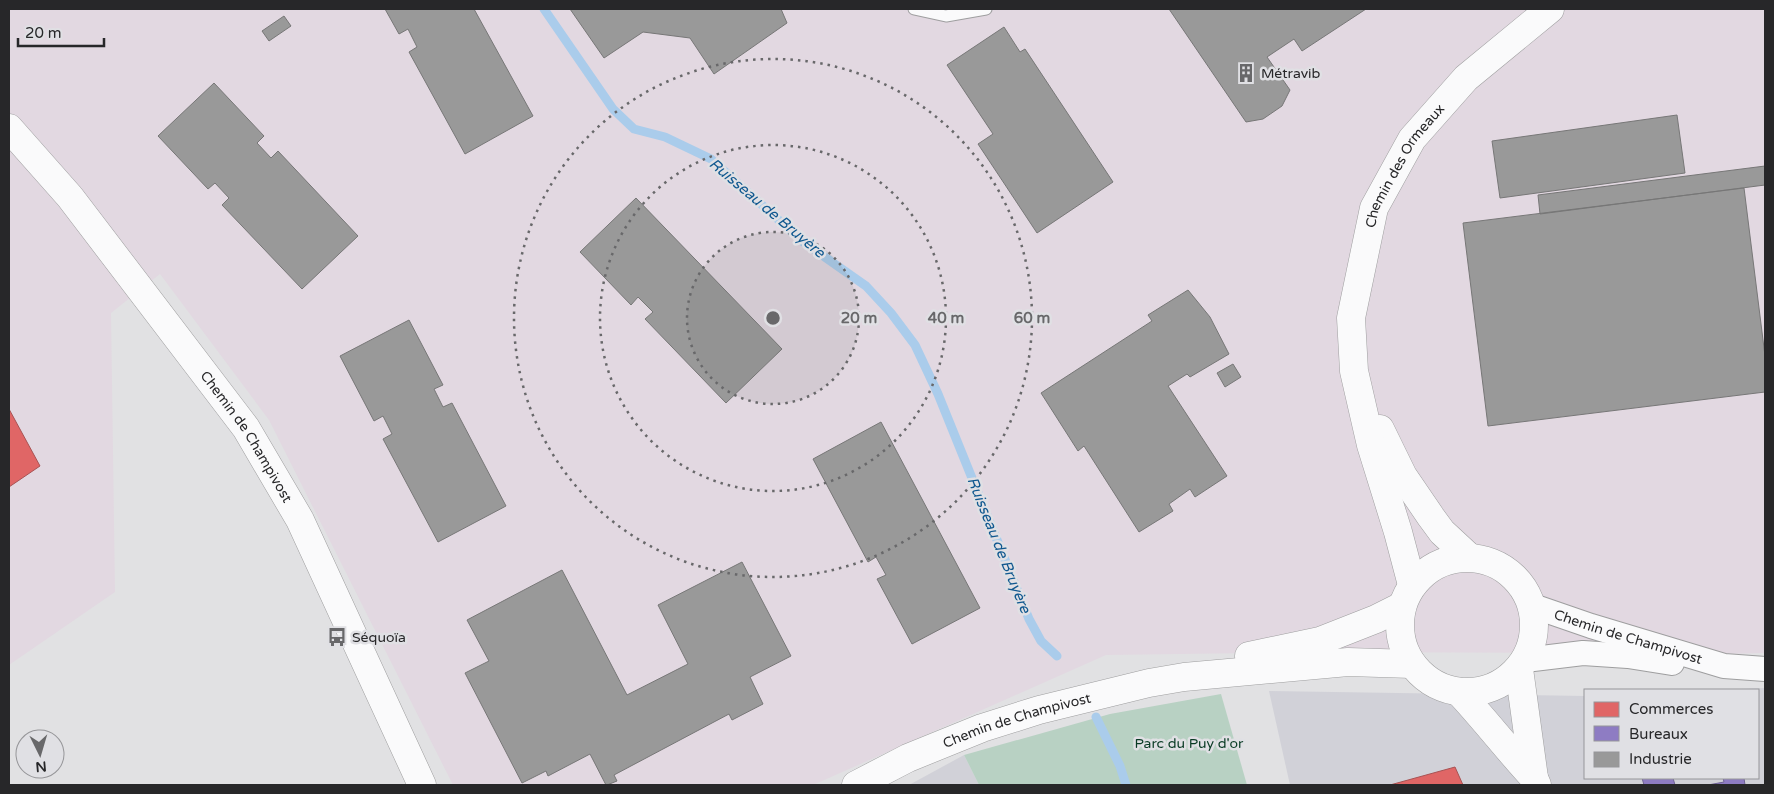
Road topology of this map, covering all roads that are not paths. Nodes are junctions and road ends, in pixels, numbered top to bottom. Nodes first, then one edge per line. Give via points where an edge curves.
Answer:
1 (914, 9) edge
2 (1550, 9) edge
3 (986, 10) edge
4 (9, 128) edge
5 (1354, 371) junction
6 (1469, 557) junction
7 (1407, 596) junction
8 (1533, 606) junction
9 (1412, 664) junction
10 (1522, 664) junction
11 (1724, 666) junction
12 (1765, 669) edge
13 (1184, 676) junction
14 (1459, 692) junction
15 (1535, 782) edge
16 (422, 785) edge
17 (856, 785) edge

1 - 3 lane via 946,16
2 - 5 street, Chemin des Ormeaux via 1466,78 1412,138 1374,208 1351,318
4 - 16 street, Chemin de Champivost via 70,197 246,428 300,520
5 - 6 street, Chemin des Ormeaux via 1403,476 1442,532
5 - 7 street, Chemin des Ormeaux via 1371,445 1398,532
6 - 7 street via 1447,560 1427,569
6 - 8 street via 1490,560 1509,571 1524,586
7 - 9 street via 1399,626 1402,646
7 - 13 street, Chemin de Champivost via 1376,619 1320,641 1228,660
8 - 10 street via 1532,643
8 - 11 street, Chemin de Champivost
9 - 13 street, Chemin de Champivost via 1348,662
9 - 14 street via 1425,678
10 - 11 street, Chemin de Champivost via 1583,653
10 - 14 street via 1502,683 1481,691
10 - 15 street
11 - 12 street, Chemin de Champivost
13 - 17 street, Chemin de Champivost via 1039,710 992,725 908,758
14 - 15 street

